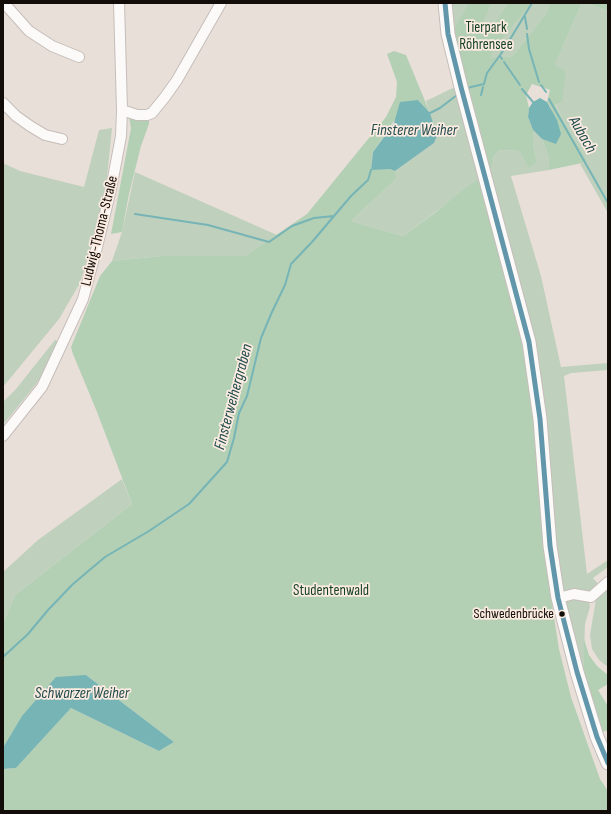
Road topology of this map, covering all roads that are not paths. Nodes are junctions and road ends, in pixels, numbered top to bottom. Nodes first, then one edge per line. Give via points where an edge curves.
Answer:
1 (4, 3) edge
2 (119, 3) edge
3 (221, 3) edge
4 (445, 3) edge
5 (79, 57) dead end
6 (3, 103) edge
7 (122, 110) junction
8 (62, 139) dead end
9 (3, 436) edge
10 (608, 582) edge
11 (558, 598) junction
12 (608, 763) edge

1 - 5 street via 29,31 52,46
2 - 7 street, Ludwig-Thoma-Straße
3 - 7 street via 177,80 152,113 143,116
4 - 11 main road via 448,34 462,91 529,342 540,418 550,546
6 - 8 street via 30,126 45,135
7 - 9 street, Ludwig-Thoma-Straße via 121,136 111,189 83,299 42,387
10 - 11 street via 591,597 574,594
11 - 12 main road via 576,672

